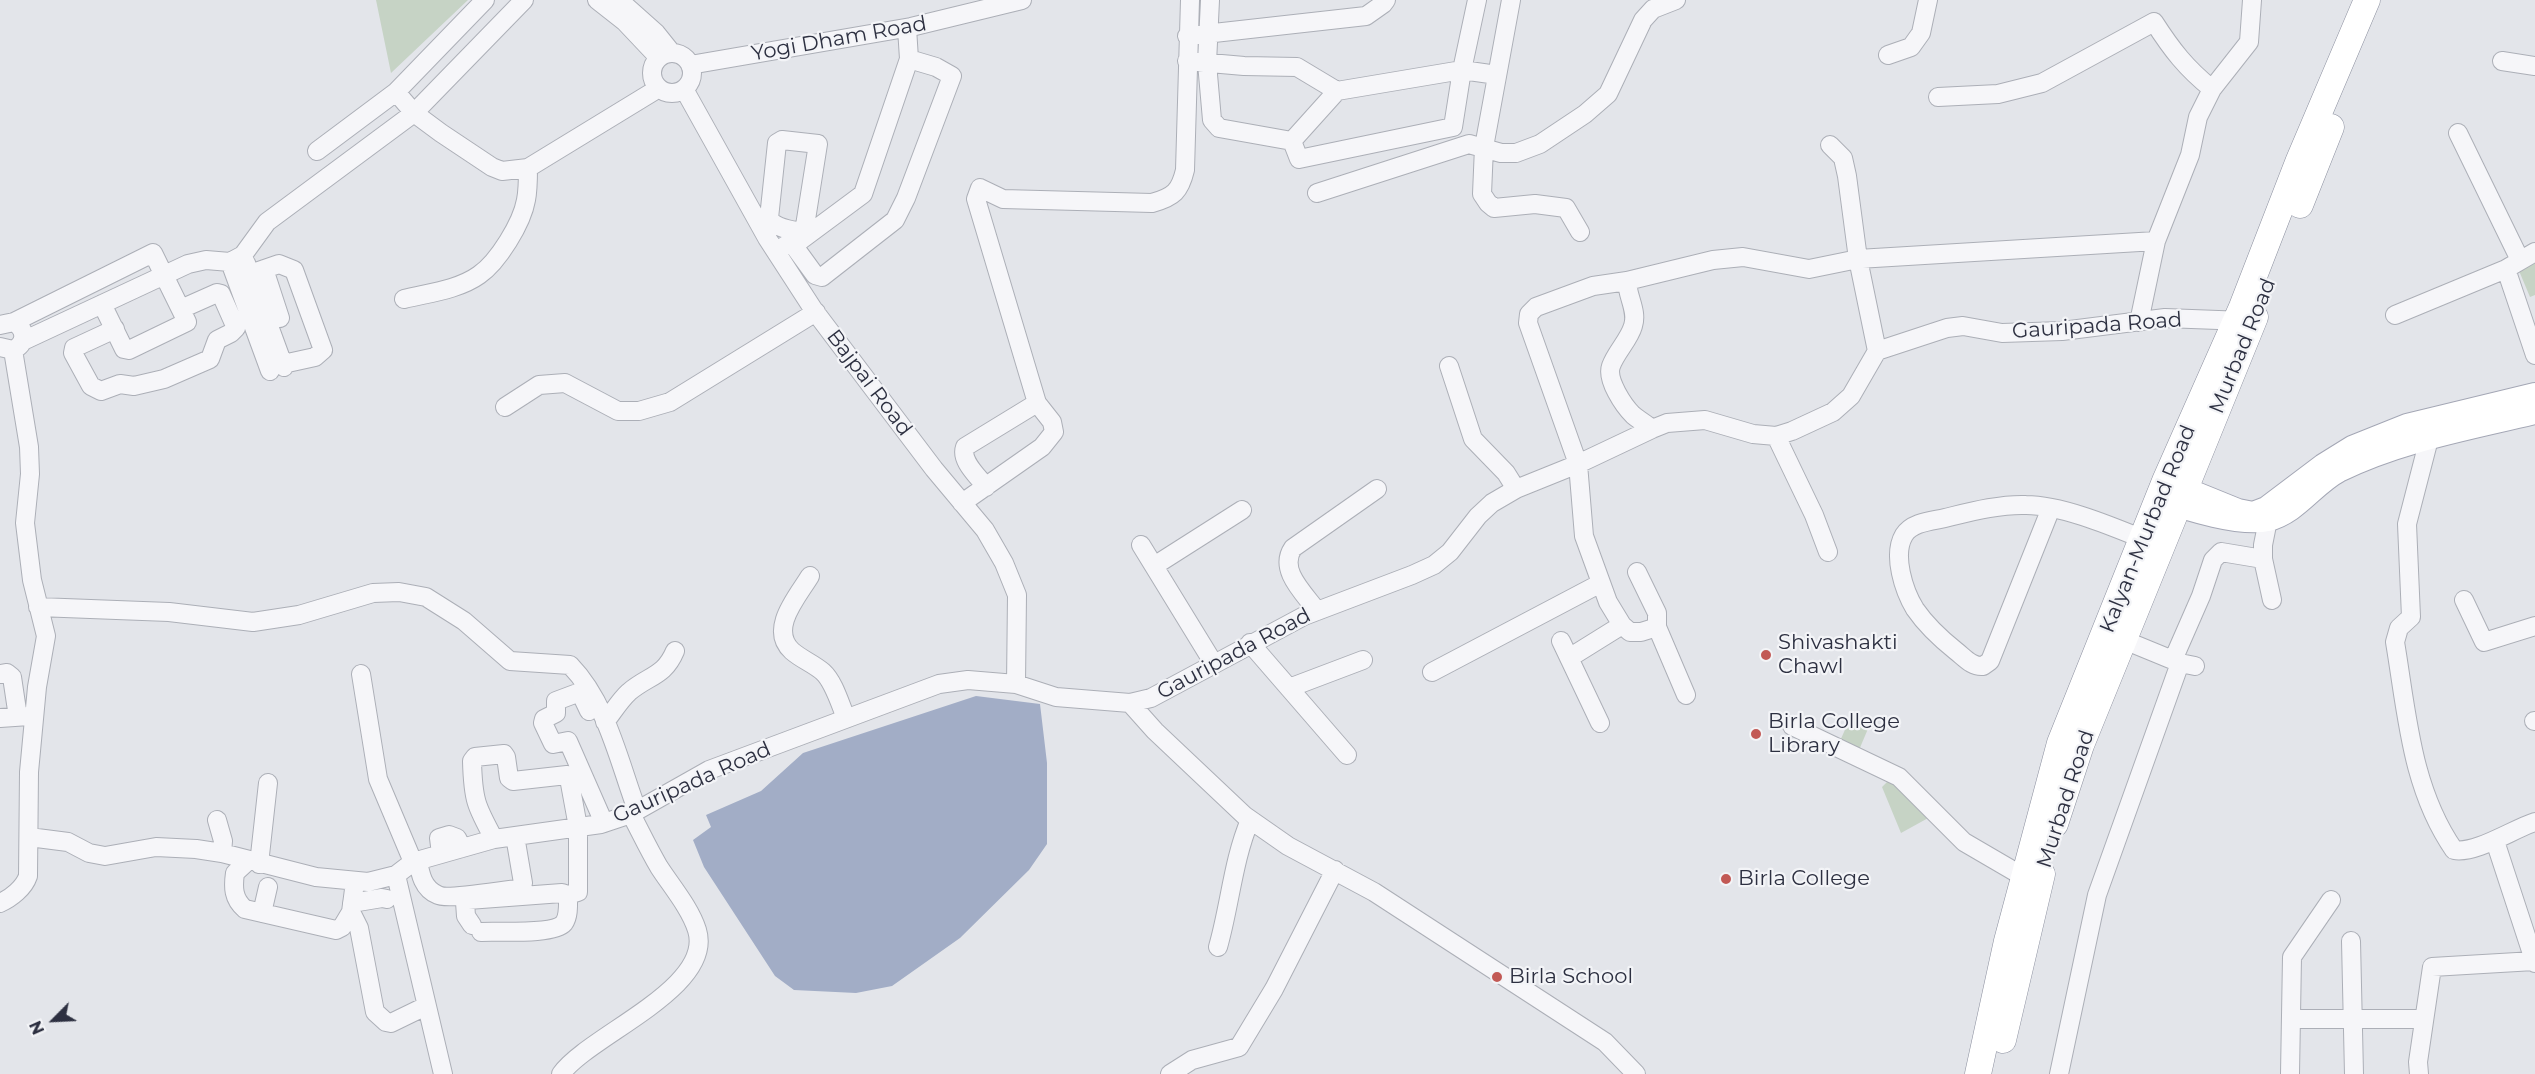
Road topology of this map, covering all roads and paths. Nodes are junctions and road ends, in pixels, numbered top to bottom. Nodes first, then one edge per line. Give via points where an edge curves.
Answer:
1 (485, 0) edge
2 (524, 0) edge
3 (597, 0) edge
4 (619, 0) edge
5 (1022, 0) edge
6 (1190, 0) edge
7 (1210, 0) edge
8 (1386, 0) edge
9 (1477, 0) edge
10 (1510, 0) edge
11 (1676, 0) edge
12 (1928, 0) edge
13 (2252, 0) edge
14 (2367, 0) edge
15 (2385, 0) edge
16 (968, 7) edge
17 (907, 28) junction
18 (1208, 34) junction
19 (1188, 36) junction
20 (666, 55) junction
21 (1888, 56) dead end
22 (909, 59) junction
23 (2502, 61) dead end
24 (1187, 62) junction
25 (1207, 63) junction
26 (2349, 63) junction
27 (690, 65) junction
28 (2535, 66) edge
29 (1461, 75) junction
30 (1496, 81) junction
31 (659, 88) junction
32 (684, 89) junction
33 (2212, 89) junction
34 (1337, 91) junction
35 (396, 92) junction
36 (1938, 97) dead end
37 (414, 113) junction
38 (2458, 133) dead end
39 (1292, 141) junction
40 (1830, 145) dead end
41 (1484, 147) junction
42 (317, 151) dead end
43 (528, 168) junction
44 (1317, 193) dead end
45 (1580, 232) dead end
46 (803, 237) junction
47 (2156, 241) junction
48 (776, 251) junction
49 (237, 259) junction
50 (1858, 259) junction
51 (2521, 260) edge
52 (257, 272) junction
53 (165, 276) junction
54 (1627, 281) junction
55 (404, 299) dead end
56 (102, 304) junction
57 (181, 309) junction
58 (256, 311) junction
59 (816, 312) junction
60 (2396, 315) dead end
61 (2244, 321) junction
62 (2139, 322) junction
63 (7, 324) edge
64 (114, 329) junction
65 (8, 348) edge
66 (1877, 351) junction
67 (2535, 355) edge
68 (282, 366) junction
69 (1449, 366) dead end
70 (2535, 394) edge
71 (1037, 403) junction
72 (505, 407) dead end
73 (2535, 413) edge
74 (1652, 429) junction
75 (2427, 430) junction
76 (1776, 436) junction
77 (1578, 464) junction
78 (2311, 483) junction
79 (986, 487) junction
80 (1377, 489) dead end
81 (1516, 489) junction
82 (2173, 494) junction
83 (962, 503) junction
84 (2051, 507) junction
85 (1242, 510) dead end
86 (2268, 520) junction
87 (2143, 539) junction
88 (1141, 544) dead end
89 (1828, 552) dead end
90 (2263, 559) junction
91 (1154, 566) junction
92 (1637, 572) dead end
93 (810, 576) dead end
94 (1601, 583) junction
95 (2272, 600) dead end
96 (2464, 600) dead end
97 (38, 607) junction
98 (1317, 611) junction
99 (1622, 625) junction
100 (2535, 626) edge
101 (1657, 627) junction
102 (2124, 640) junction
103 (1250, 643) junction
104 (675, 651) dead end
105 (1363, 660) dead end
106 (2182, 663) junction
107 (1214, 664) junction
108 (1432, 672) dead end
109 (0, 674) edge
110 (361, 674) dead end
111 (1016, 684) junction
112 (1289, 688) junction
113 (1686, 695) dead end
114 (1130, 703) junction
115 (17, 717) edge
116 (846, 718) junction
117 (1600, 723) dead end
118 (601, 726) junction
119 (1792, 726) dead end
120 (1347, 754) dead end
121 (268, 783) dead end
122 (634, 812) junction
123 (217, 820) dead end
124 (1250, 820) junction
125 (2535, 822) edge
126 (604, 823) junction
127 (578, 827) junction
128 (515, 836) junction
129 (29, 837) junction
130 (494, 839) junction
131 (2495, 840) junction
132 (226, 850) junction
133 (415, 861) junction
134 (253, 863) junction
135 (1335, 870) junction
136 (396, 874) junction
137 (2033, 879) junction
138 (355, 882) junction
139 (268, 887) dead end
140 (568, 895) junction
141 (387, 899) dead end
142 (2331, 900) dead end
143 (0, 903) edge
144 (352, 908) junction
145 (262, 913) junction
146 (2351, 941) dead end
147 (1218, 947) dead end
148 (2535, 962) edge
149 (426, 1006) junction
150 (2353, 1018) junction
151 (2292, 1019) junction
152 (2424, 1019) junction
153 (443, 1074) edge
154 (561, 1074) edge
155 (1170, 1074) edge
156 (1636, 1074) edge
157 (1978, 1074) edge
158 (1996, 1074) edge
159 (2059, 1074) edge
160 (2290, 1074) edge
161 (2354, 1074) edge
162 (2419, 1074) edge

1 - 35 street
2 - 37 street
3 - 20 street
4 - 20 street via 656,33
5 - 16 street, Yogi Dham Road
6 - 19 street
7 - 18 street
8 - 18 street via 1366,16
9 - 29 street
10 - 30 street
11 - 41 street via 1653,9 1643,20 1608,94 1585,114 1540,144 1516,153
12 - 21 street via 1921,33 1911,47
13 - 33 street via 2249,42
14 - 26 highway, Kalyan-Murbad Road
15 - 26 highway
16 - 17 street, Yogi Dham Road
17 - 22 street
17 - 27 street, Yogi Dham Road
18 - 19 street
18 - 25 street
19 - 24 street
20 - 27 street via 683,57
20 - 31 street via 652,69
22 - 46 street via 863,194
22 - 46 street via 952,76 895,220 822,277 815,275
23 - 28 street
24 - 25 street
24 - 71 street via 1185,170 1181,186 1168,199 1152,203 1003,199 980,188 976,199
25 - 34 street via 1297,67
25 - 39 street via 1212,120 1219,128
26 - 61 highway, Kalyan-Murbad Road
27 - 32 street via 691,79
29 - 30 street
29 - 34 street
29 - 39 street via 1453,127 1299,159
30 - 41 street
31 - 32 street via 671,93
31 - 43 street
32 - 48 street, Bajpai Road
33 - 36 street via 2188,69 2154,22 2042,83 1998,94
33 - 47 street via 2198,117 2190,155
34 - 39 street
35 - 37 street
35 - 42 street
37 - 43 street via 492,167 502,171
37 - 49 street via 267,222
38 - 51 street
40 - 50 street via 1843,158
41 - 44 street via 1469,144
41 - 45 street via 1482,194 1488,203 1494,208 1535,204 1566,208
43 - 55 street via 526,203 495,261 479,276 451,288
46 - 46 street via 774,225 769,218 777,143 782,140 818,144
46 - 48 street
47 - 50 street
47 - 62 street
48 - 59 street, Bajpai Road
49 - 52 street
49 - 53 street via 188,264
49 - 58 street
50 - 54 street via 1809,269 1743,257 1713,260
50 - 66 street
51 - 60 street
51 - 67 street
52 - 58 street
52 - 68 street via 283,326
52 - 68 street via 279,264 294,270 323,350 315,357
53 - 56 street
53 - 57 street
53 - 63 street via 153,253
54 - 74 street via 1635,314 1633,326 1610,368 1612,380 1632,414
54 - 77 street via 1593,286 1536,307 1529,314 1530,335
56 - 64 street
56 - 65 street
57 - 64 street via 187,322 184,325 129,350 124,349
57 - 64 street via 221,294 236,328 217,340 210,358 164,379 134,386 120,384 101,391 91,386 74,348
58 - 68 street
59 - 72 street via 670,402 639,411 618,411 565,383 539,385
59 - 83 street, Bajpai Road
61 - 62 street, Gauripada Road via 2165,318
61 - 82 highway, Kalyan-Murbad Road
62 - 66 street, Gauripada Road via 2002,333 1963,326
63 - 65 street via 24,332
65 - 97 street via 29,447 26,523
66 - 76 street, Gauripada Road via 1851,396 1833,412
69 - 81 street via 1473,439
70 - 75 main road
71 - 79 street via 1052,422 1054,432 1042,447
71 - 79 street via 965,447 965,459
73 - 75 main road
74 - 76 street, Gauripada Road via 1667,423 1705,420 1753,434
74 - 77 street, Gauripada Road
75 - 78 main road via 2405,445
75 - 131 street via 2407,524 2411,617 2399,628 2395,642 2415,763 2428,803 2454,850
76 - 89 street
77 - 81 street, Gauripada Road
77 - 94 street via 1584,536
78 - 82 main road via 2253,513
78 - 86 main road via 2287,512
79 - 83 street
80 - 98 street via 1293,548 1288,556 1289,572
81 - 98 street, Gauripada Road via 1492,503 1434,565
82 - 86 main road via 2218,516
82 - 87 highway, Kalyan-Murbad Road
82 - 102 highway, Murbad Road
83 - 111 street, Bajpai Road via 1000,555 1017,595
84 - 84 street via 1990,661 1974,666 1942,639 1915,608 1900,566 1903,537 1919,524 1975,512 2025,504
84 - 87 street
85 - 91 street
86 - 90 street
87 - 137 highway, Kalyan-Murbad Road via 2060,743
88 - 91 street
90 - 95 street
90 - 106 street via 2221,552 2213,560
91 - 107 street
92 - 101 street via 1657,613
93 - 116 street via 782,627 785,642 825,673
94 - 99 street
94 - 108 street
96 - 100 street via 2484,642
97 - 115 street via 46,636
97 - 118 street via 169,612 252,622 299,615 373,593 426,597 464,621 510,661 570,665 583,678
98 - 103 street, Gauripada Road
99 - 101 street via 1630,632
99 - 117 street via 1565,650
101 - 113 street
102 - 106 street
102 - 137 highway, Murbad Road
103 - 107 street, Gauripada Road
103 - 112 street
104 - 118 street via 662,672 628,693
105 - 112 street
106 - 159 street via 2097,895
107 - 114 street, Gauripada Road via 1151,698
109 - 115 street via 12,677
110 - 133 street via 378,778
111 - 114 street, Gauripada Road via 1056,697
111 - 116 street, Gauripada Road via 968,680 939,684
112 - 120 street
114 - 124 street
115 - 129 street via 29,772
116 - 122 street, Gauripada Road via 709,770
118 - 122 street
118 - 126 street via 580,692 556,701 556,713 543,723 553,744 568,741
119 - 137 street via 1899,777 1964,842
121 - 134 street
122 - 126 street, Gauripada Road
122 - 154 street via 697,930 699,943 694,959 668,994 589,1047 568,1063
123 - 132 street
124 - 135 street via 1288,846
124 - 147 street via 1240,844
125 - 131 street
126 - 127 street, Gauripada Road
127 - 128 street, Gauripada Road
127 - 130 street via 567,775 513,781 504,754 475,757 472,793
127 - 140 street via 578,892
128 - 130 street, Gauripada Road
128 - 133 street via 523,883 518,888 441,897 427,888
129 - 132 street, Gauripada Road via 68,842 105,856 156,847
129 - 143 street via 26,882
130 - 133 street, Gauripada Road
131 - 148 street
132 - 134 street, Gauripada Road
133 - 136 street, Gauripada Road
134 - 138 street, Gauripada Road
134 - 145 street via 235,873 235,896 245,909
135 - 155 street via 1274,989 1239,1047 1192,1060
135 - 156 street via 1374,891 1605,1042
136 - 138 street, Gauripada Road
136 - 149 street
137 - 157 highway, Kalyan-Murbad Road via 2007,941
137 - 158 highway, Murbad Road
138 - 144 street
139 - 145 street
140 - 140 street via 567,916 563,924 551,930 477,928 466,916 468,900
141 - 144 street
142 - 151 street via 2292,957
144 - 145 street via 342,927 336,930
144 - 149 street via 378,1016 391,1023
146 - 150 street
148 - 152 street via 2432,967
149 - 153 street
150 - 151 street
150 - 152 street
150 - 161 street
151 - 160 street
152 - 162 street

